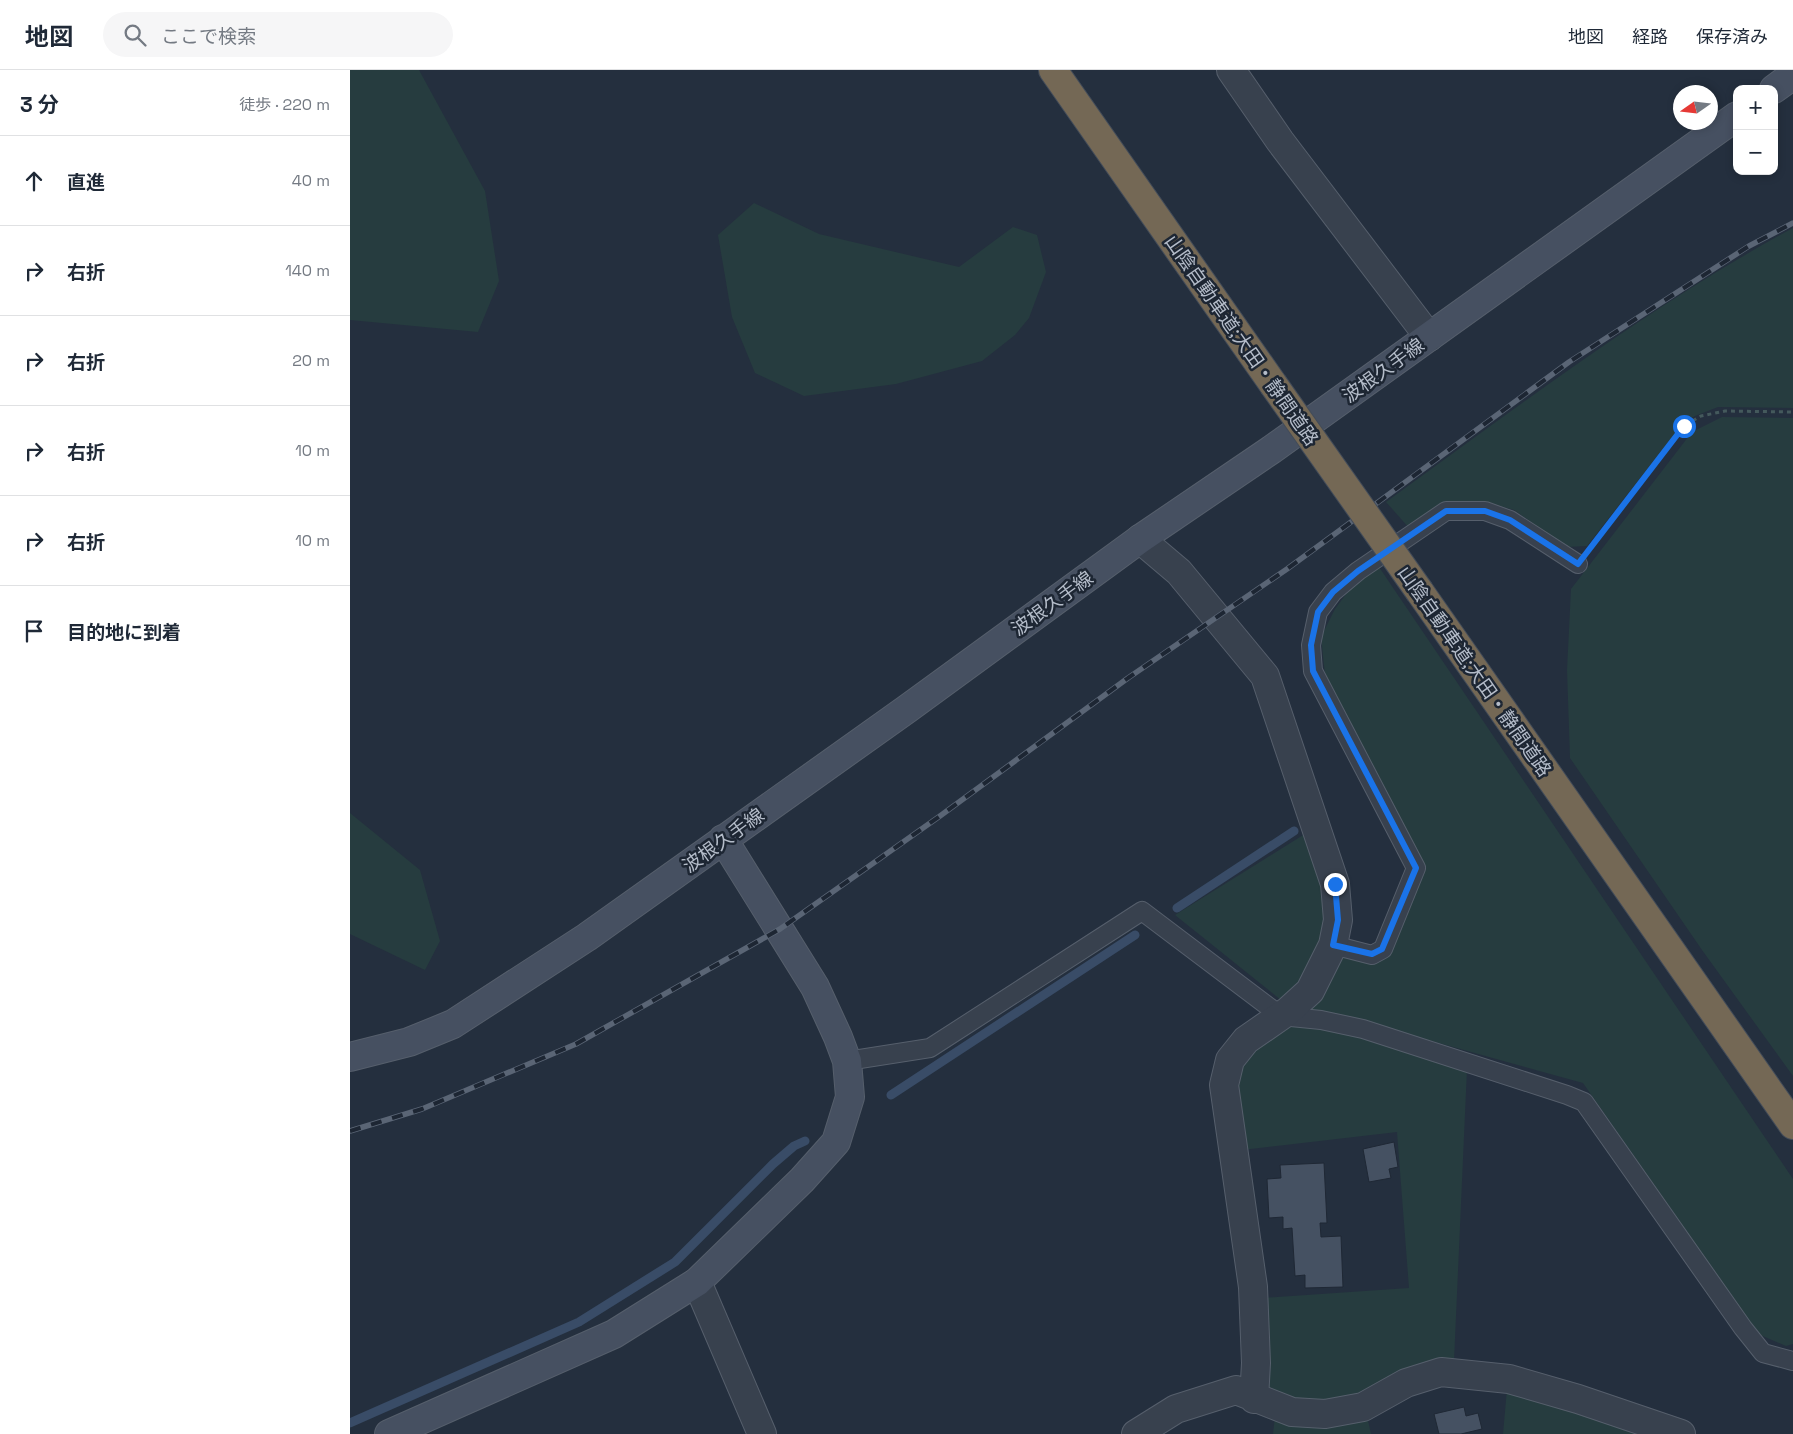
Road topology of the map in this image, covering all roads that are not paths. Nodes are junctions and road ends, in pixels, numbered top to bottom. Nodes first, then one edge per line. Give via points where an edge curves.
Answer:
1 (1053, 70) edge
2 (1231, 70) edge
3 (1793, 75) edge
4 (1778, 86) edge
5 (1733, 119) edge
6 (1429, 337) junction
7 (1140, 539) junction
8 (1578, 564) road end
9 (723, 840) junction
10 (1333, 945) junction
11 (1282, 1016) junction
12 (350, 1057) edge
13 (847, 1061) junction
14 (1793, 1124) edge
15 (697, 1282) junction
16 (1793, 1362) edge
17 (1254, 1398) junction
18 (388, 1434) edge
19 (762, 1434) edge
20 (1136, 1434) edge
21 (1682, 1434) edge

1 - 14 highway, 山陰自動車道;大田・静間道路, bridge
2 - 6 street via 1280,141
3 - 4 main road
5 - 6 main road, 波根久手線
6 - 7 main road, 波根久手線
7 - 9 main road, 波根久手線
7 - 10 street via 1179,572 1266,676 1335,884 1338,920
8 - 10 lane via 1510,520 1485,511 1446,511 1358,571 1333,592 1318,612 1311,645 1313,671 1416,868 1382,949 1372,954
9 - 12 main road, 波根久手線 via 587,937 453,1024 408,1042
9 - 13 main road via 815,987
10 - 11 street via 1310,991
11 - 13 lane via 1142,912 930,1048
11 - 16 lane via 1363,1029 1584,1102 1763,1353
11 - 17 street via 1246,1040 1230,1060 1224,1085 1253,1287
13 - 15 main road via 850,1097 836,1142 802,1180
15 - 18 main road via 614,1334
15 - 19 street
17 - 20 street via 1236,1390 1176,1409
17 - 21 street via 1292,1412 1325,1414 1362,1407 1406,1383 1441,1372 1470,1374 1509,1379

